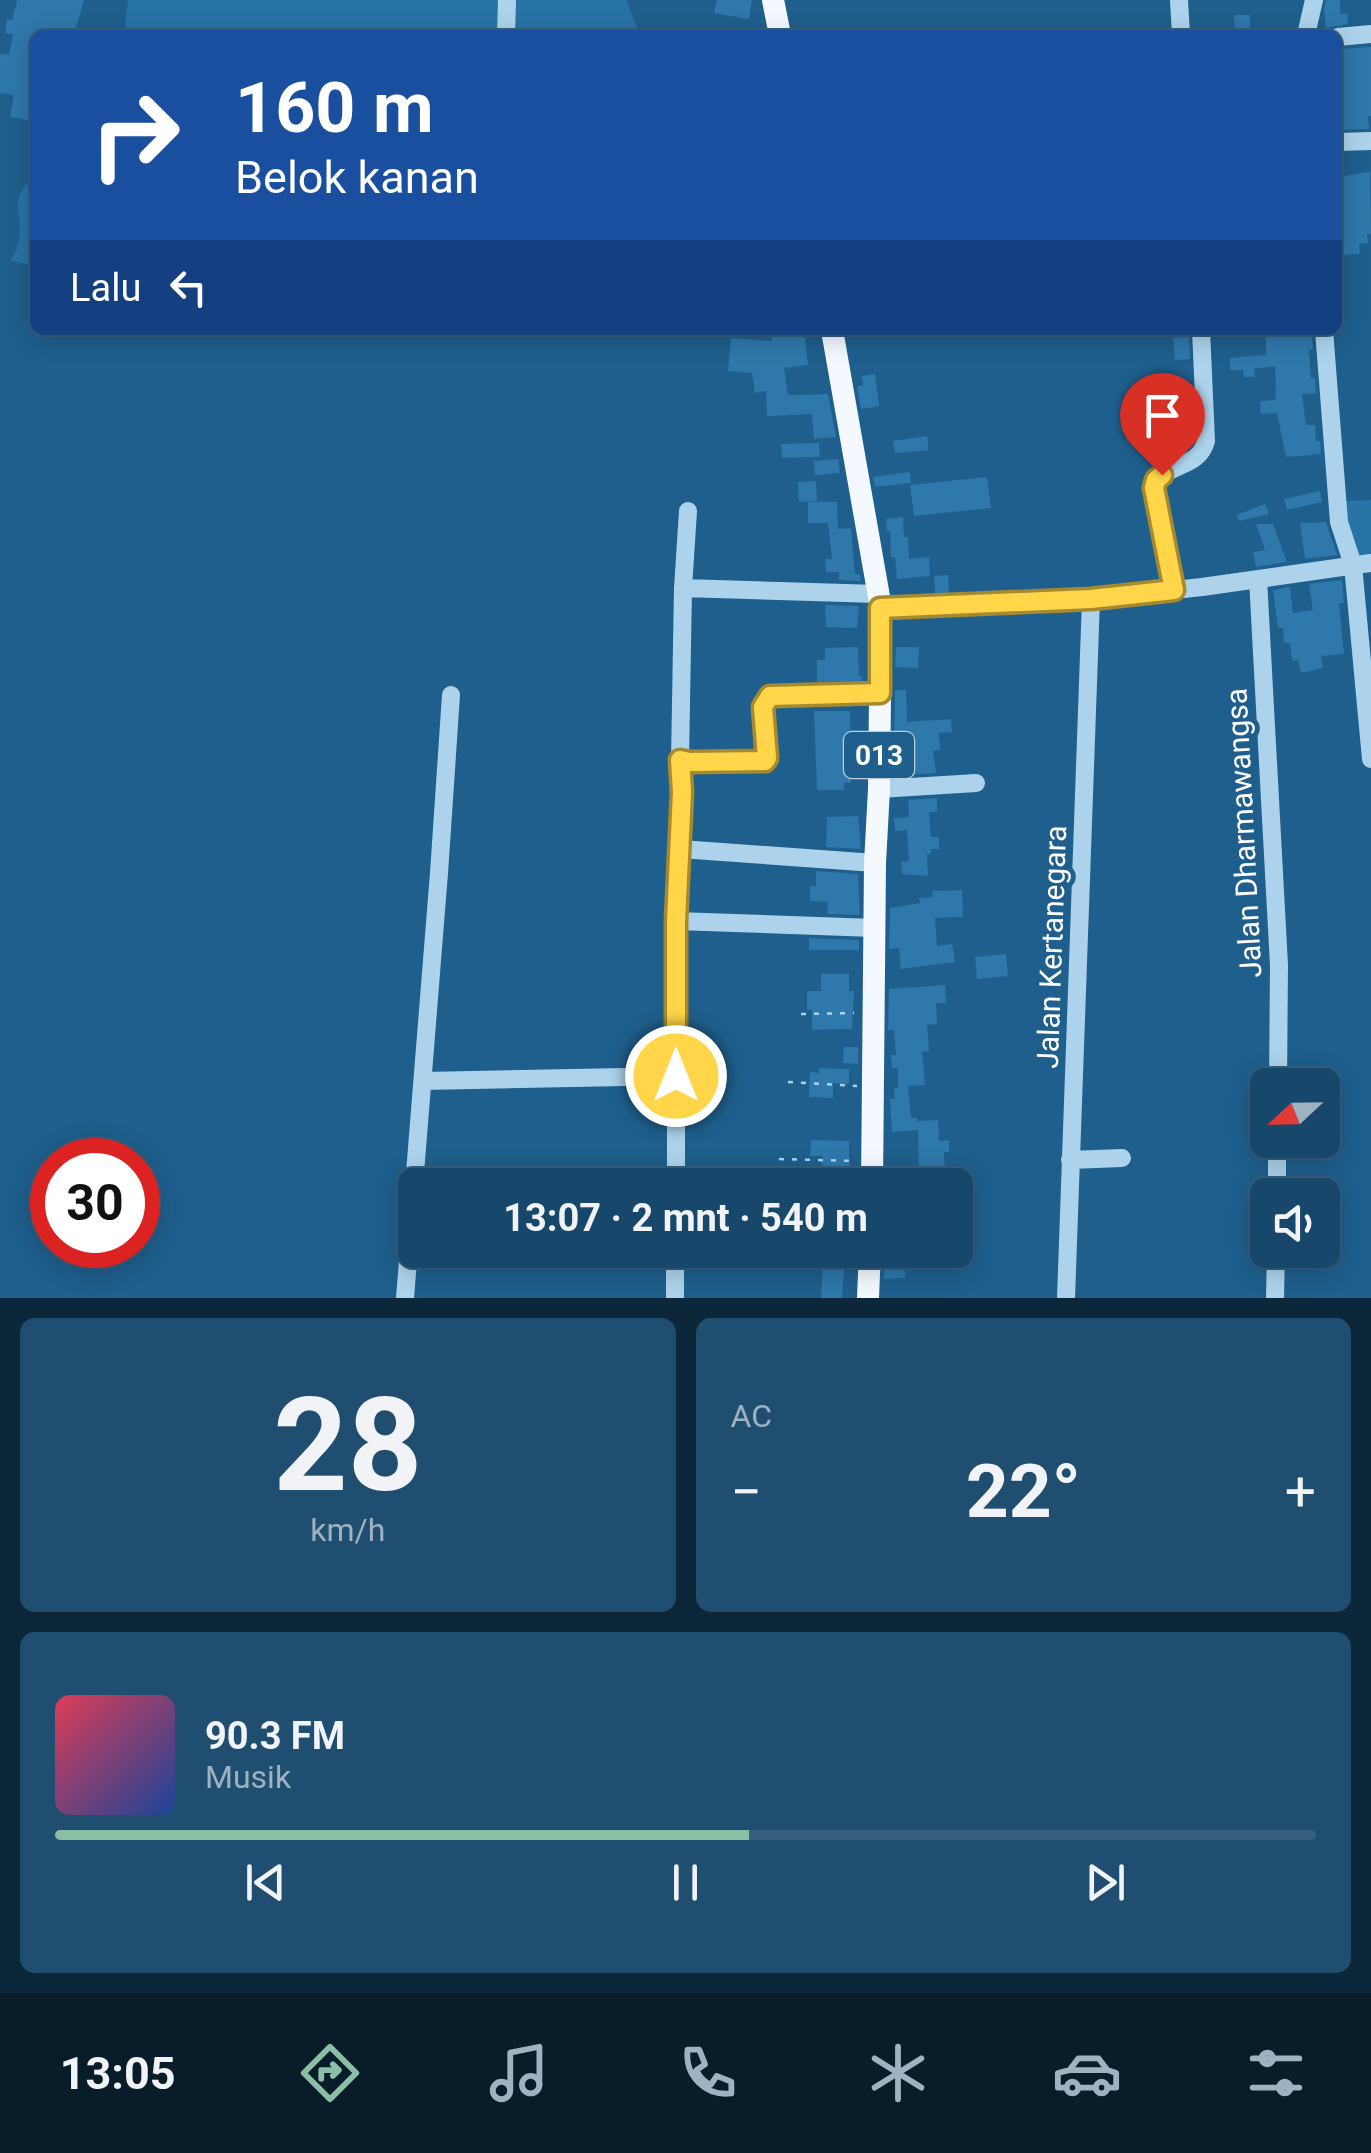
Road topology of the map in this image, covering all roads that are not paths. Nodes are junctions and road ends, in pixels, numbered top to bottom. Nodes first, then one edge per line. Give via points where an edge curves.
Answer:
1 (507, 0) edge
2 (774, 0) edge
3 (1179, 0) edge
4 (1314, 0) edge
5 (506, 30) edge
6 (779, 30) edge
7 (1181, 30) edge
8 (1307, 30) edge
9 (1371, 34) edge
10 (1342, 37) edge
11 (1371, 141) edge
12 (1342, 142) edge
13 (833, 335) edge
14 (1201, 335) edge
15 (1324, 335) edge
16 (688, 511) dead end
17 (1362, 564) edge
18 (1258, 579) junction
19 (683, 588) junction
20 (1174, 590) junction
21 (1091, 599) junction
22 (879, 601) junction
23 (880, 693) junction
24 (452, 695) dead end
25 (1371, 759) edge
26 (680, 760) junction
27 (976, 783) dead end
28 (879, 789) junction
29 (680, 849) junction
30 (875, 863) junction
31 (676, 921) junction
32 (874, 928) junction
33 (1278, 1068) edge
34 (676, 1076) junction
35 (423, 1081) junction
36 (1122, 1158) dead end
37 (1070, 1160) junction
38 (676, 1168) edge
39 (872, 1168) edge
40 (675, 1268) edge
41 (869, 1268) edge
42 (1276, 1268) edge
43 (404, 1298) edge
44 (675, 1298) edge
45 (868, 1298) edge
46 (1066, 1298) edge
47 (1275, 1298) edge

1 - 5 street
2 - 6 main road
3 - 7 street
4 - 8 street
9 - 10 street
11 - 12 street
13 - 22 main road, 013
14 - 20 street via 1204,448 1162,475 1154,488
15 - 17 street via 1340,522
16 - 19 street
17 - 18 street
17 - 25 street
18 - 20 street
18 - 33 street, Jalan Dharmawangsa via 1280,964
19 - 22 street
19 - 26 street
20 - 21 street
21 - 22 street
21 - 37 street, Jalan Kertanegara
22 - 23 main road, 013
23 - 26 street via 770,696 763,707 765,761
23 - 28 main road, 013
24 - 35 street
26 - 29 street
27 - 28 street
28 - 30 main road, 013
29 - 30 street
29 - 31 street
30 - 32 main road, 013
31 - 32 street
31 - 34 street
32 - 39 main road, 013
34 - 35 street
34 - 38 street
35 - 43 street
36 - 37 street
37 - 46 street, Jalan Kertanegara
40 - 44 street
41 - 45 main road
42 - 47 street

